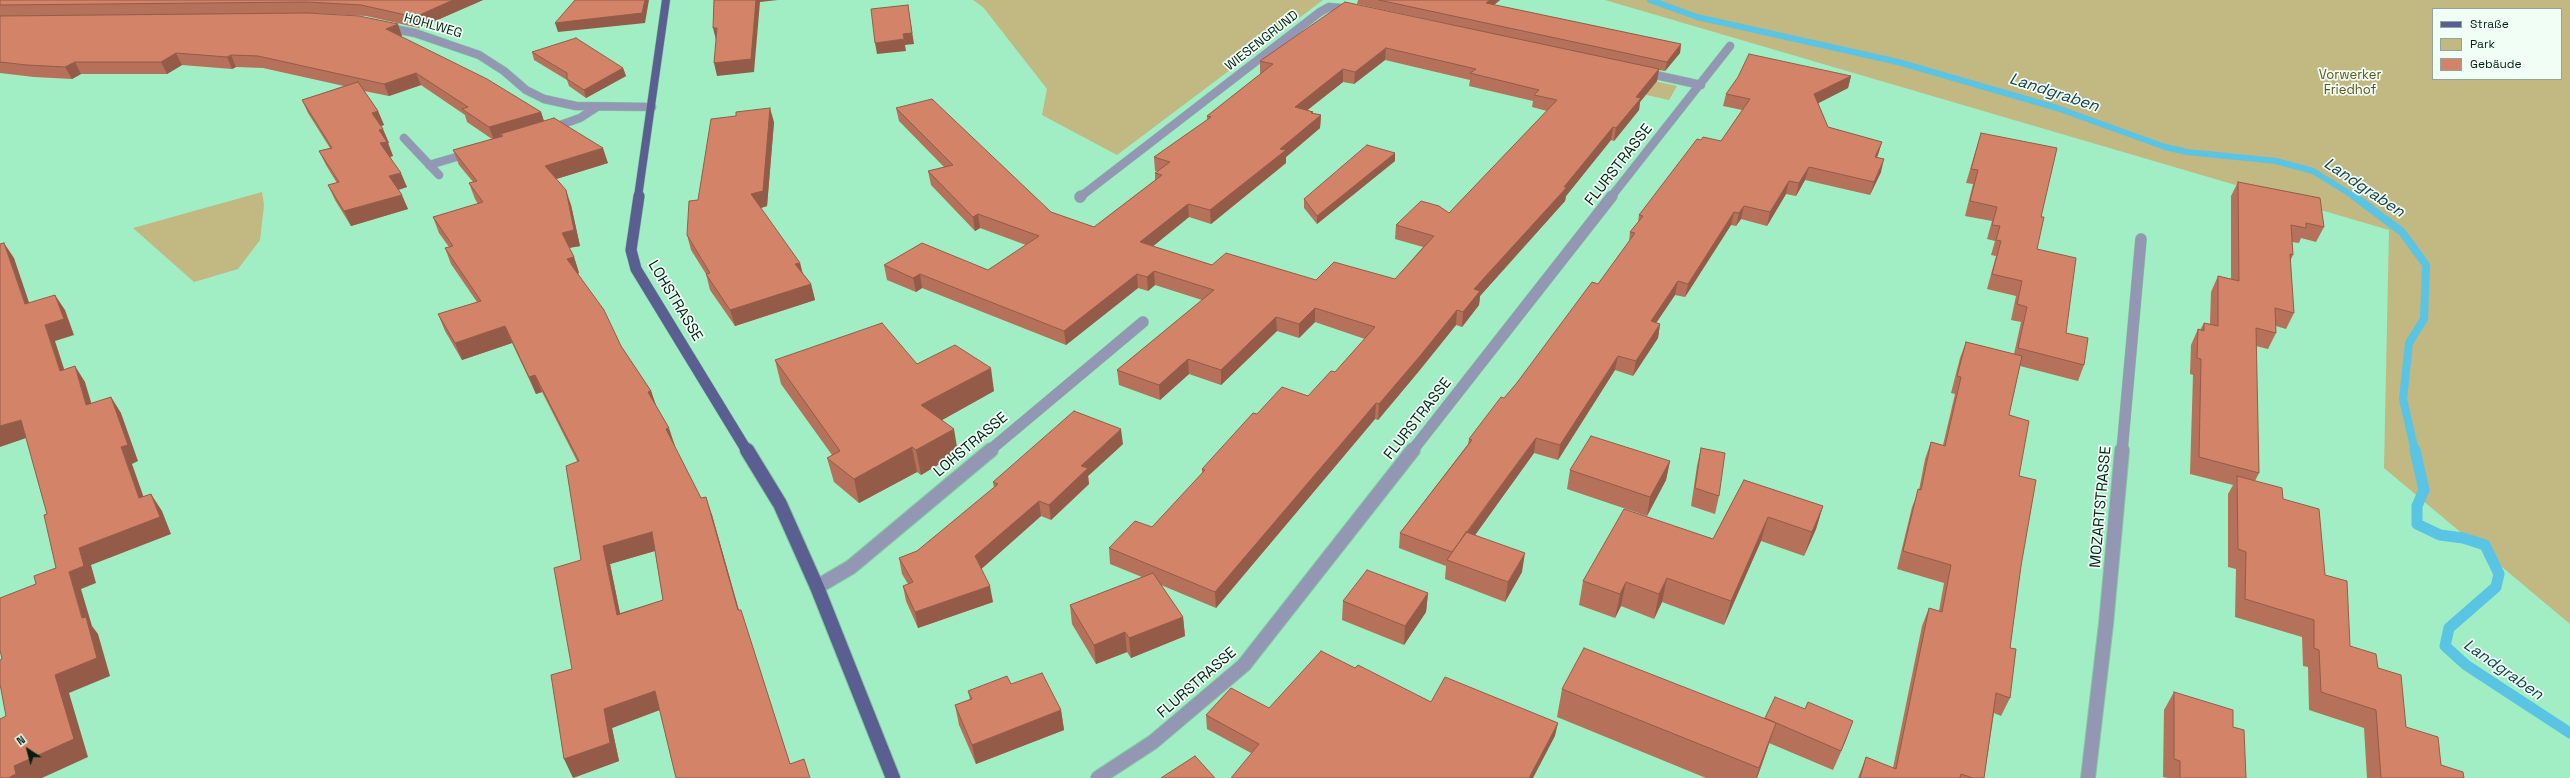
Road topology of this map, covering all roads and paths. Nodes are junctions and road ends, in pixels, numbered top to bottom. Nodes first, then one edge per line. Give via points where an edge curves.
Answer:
1 (666, 0) edge
2 (1364, 12) edge
3 (372, 24) edge
4 (1730, 46) dead end
5 (1632, 70) edge
6 (1702, 85) junction
7 (596, 106) junction
8 (652, 107) junction
9 (539, 132) edge
10 (404, 138) dead end
11 (480, 150) edge
12 (429, 165) junction
13 (439, 175) dead end
14 (1080, 197) dead end
15 (2141, 239) dead end
16 (1143, 322) dead end
17 (817, 587) junction
18 (893, 778) edge
19 (1098, 778) edge
20 (2088, 778) edge

1 - 8 main road, LOHSTRASSE
2 - 14 street, WIESENGRUND via 1329,7 1320,12
3 - 7 street, HOHLWEG via 416,34 479,55 504,71 526,90 544,98 576,106
4 - 6 street, FLURSTRASSE
5 - 6 street
6 - 19 street, FLURSTRASSE via 1244,665 1153,742
7 - 8 street, HOHLWEG
7 - 9 street via 580,118
8 - 17 main road, LOHSTRASSE via 630,250 636,269 780,504
10 - 12 street
11 - 12 street
12 - 13 street
15 - 20 street, MOZARTSTRASSE via 2106,624
16 - 17 street, LOHSTRASSE via 851,567
17 - 18 main road, LOHSTRASSE

